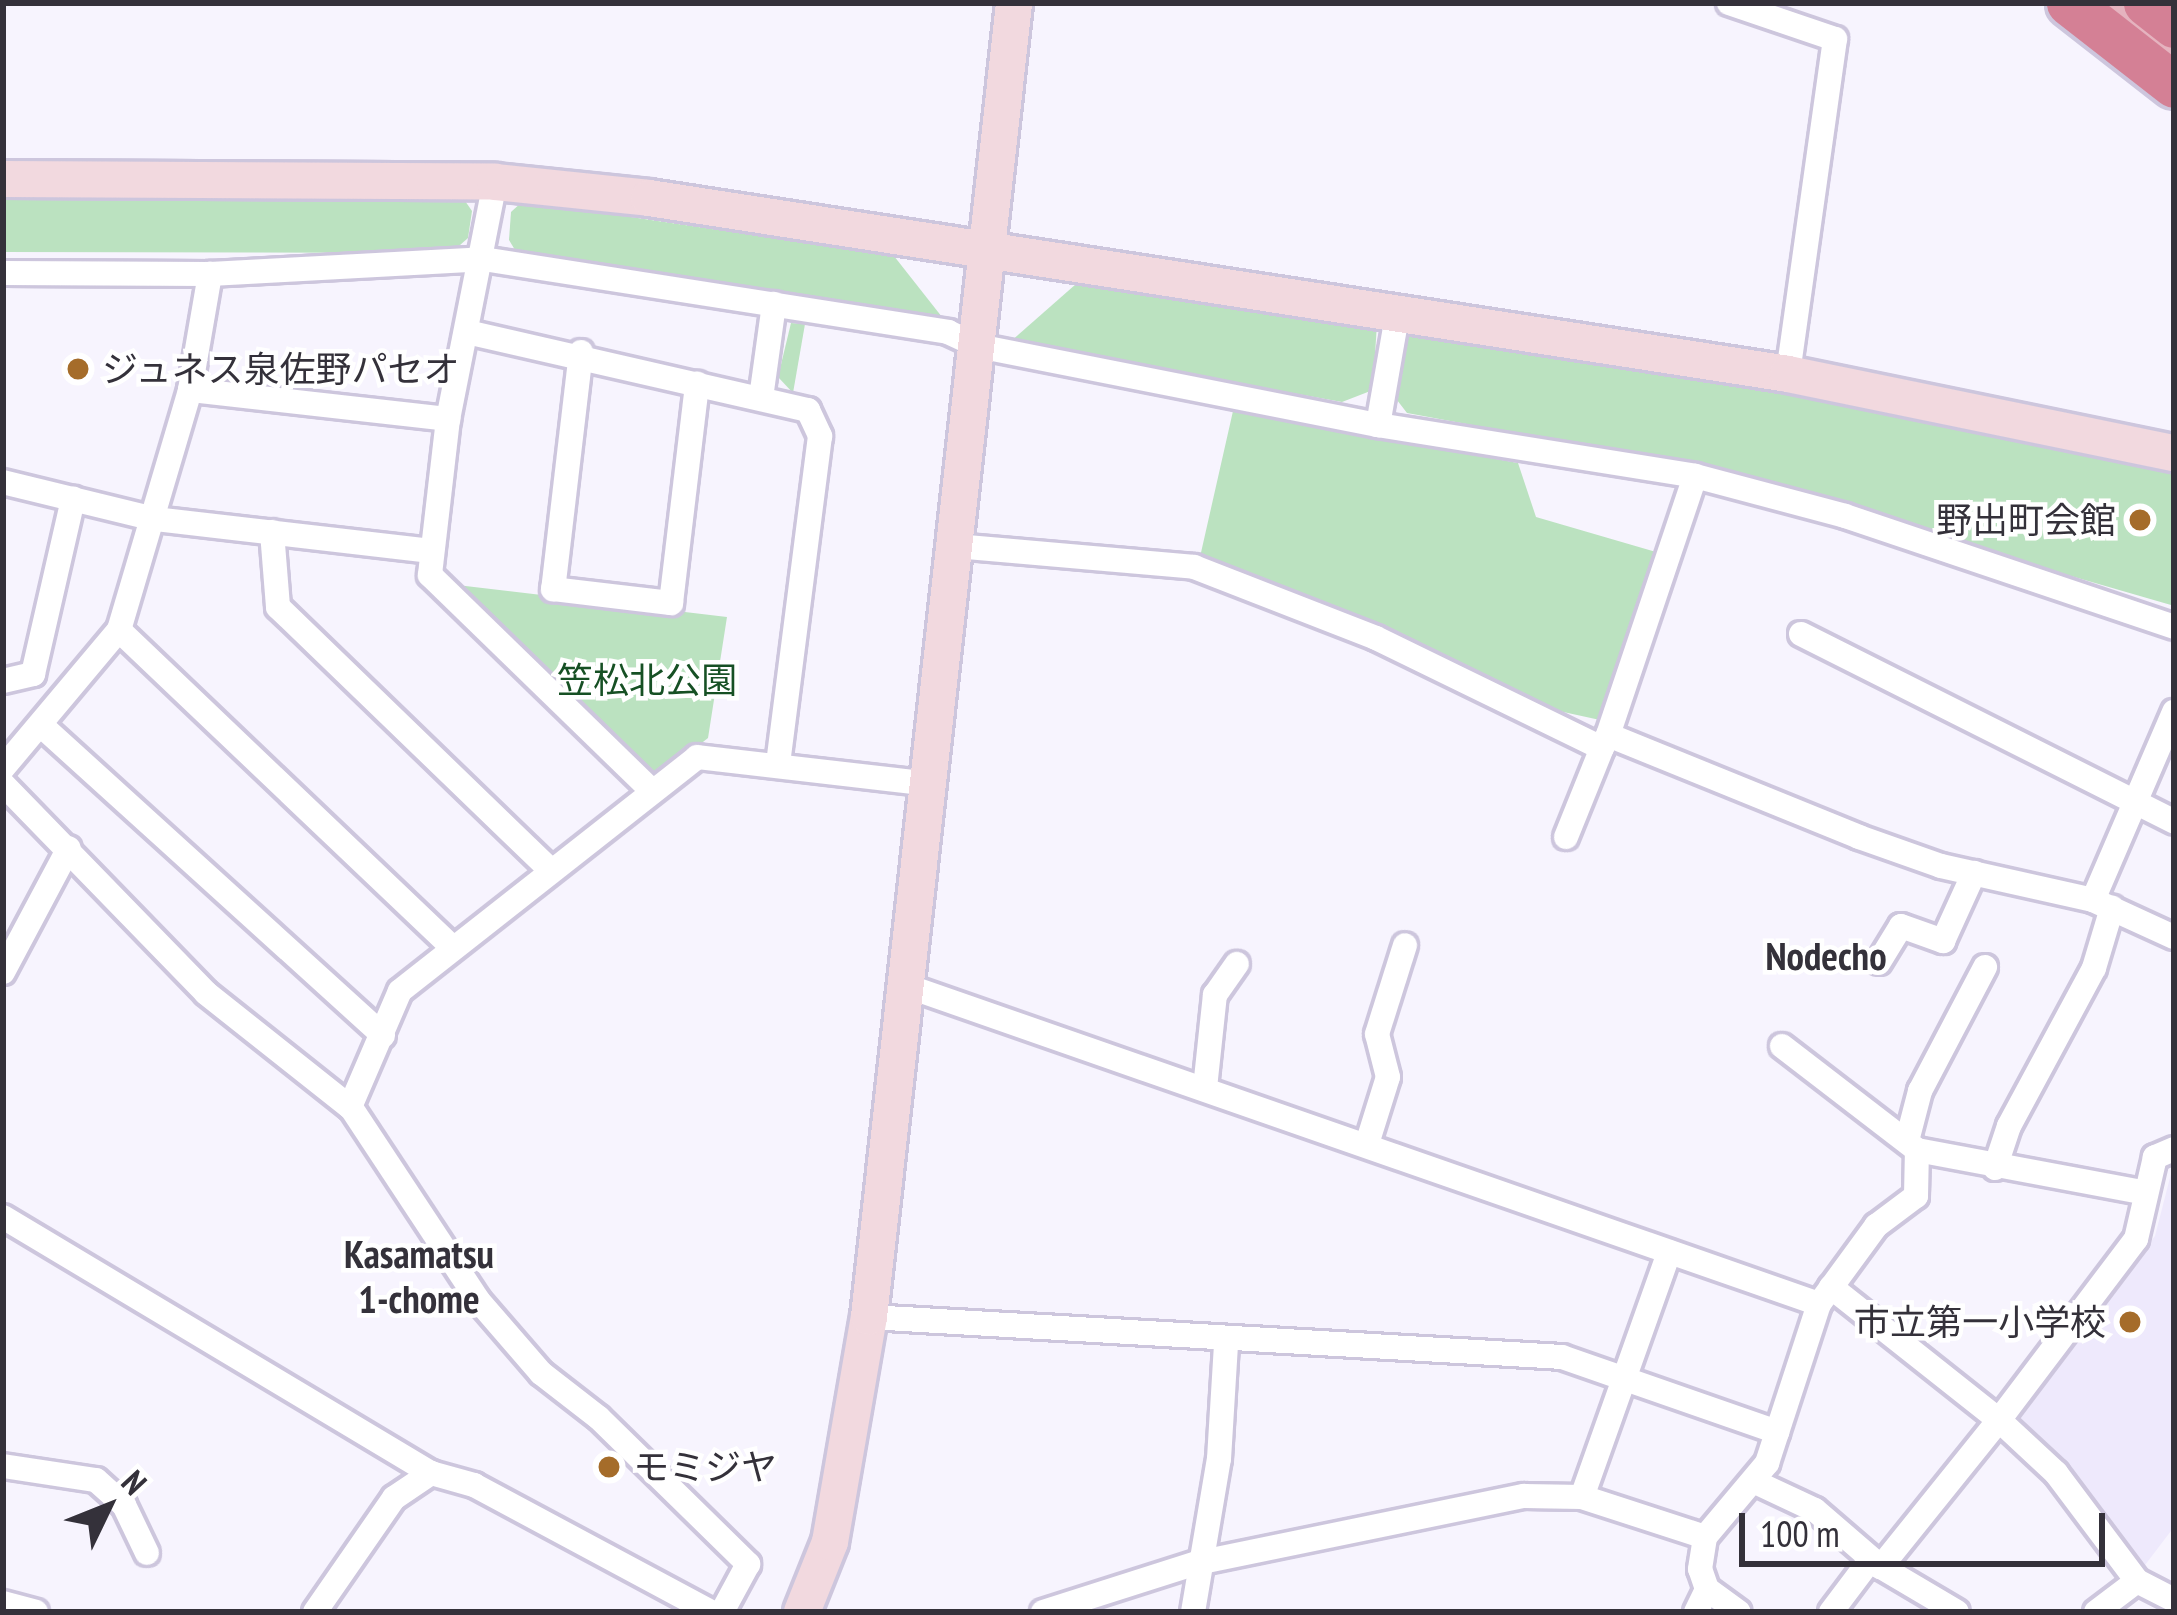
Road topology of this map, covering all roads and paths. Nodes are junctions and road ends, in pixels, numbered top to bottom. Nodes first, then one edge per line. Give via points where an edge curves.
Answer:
1 (1014, 3) edge
2 (1729, 3) edge
3 (2069, 3) edge
4 (2108, 3) edge
5 (2146, 3) edge
6 (2174, 25) edge
7 (2174, 55) edge
8 (2174, 85) edge
9 (3, 179) edge
10 (495, 182) junction
11 (987, 248) junction
12 (483, 259) junction
13 (3, 272) edge
14 (210, 274) junction
15 (774, 304) junction
16 (1398, 310) junction
17 (467, 332) junction
18 (978, 346) junction
19 (580, 352) junction
20 (1788, 374) junction
21 (697, 384) junction
22 (190, 390) junction
23 (761, 398) junction
24 (448, 419) junction
25 (1378, 425) junction
26 (2174, 454) edge
27 (1695, 476) junction
28 (3, 482) edge
29 (73, 499) junction
30 (155, 519) junction
31 (272, 532) junction
32 (956, 546) junction
33 (430, 551) junction
34 (2174, 627) edge
35 (119, 630) junction
36 (1801, 634) dead end
37 (3, 681) edge
38 (2174, 712) edge
39 (43, 727) junction
40 (1605, 741) junction
41 (778, 764) junction
42 (3, 768) edge
43 (3, 784) edge
44 (928, 784) junction
45 (652, 790) junction
46 (2132, 803) junction
47 (2174, 822) edge
48 (1566, 837) dead end
49 (69, 848) junction
50 (550, 871) junction
51 (1973, 873) junction
52 (2102, 904) junction
53 (2174, 937) edge
54 (1405, 945) dead end
55 (453, 948) junction
56 (1879, 962) dead end
57 (1237, 964) dead end
58 (1985, 968) dead end
59 (3, 972) edge
60 (904, 986) junction
61 (383, 1035) junction
62 (1782, 1046) dead end
63 (1205, 1088) junction
64 (349, 1105) junction
65 (1367, 1144) junction
66 (1912, 1146) junction
67 (2174, 1149) edge
68 (1996, 1168) junction
69 (2146, 1193) junction
70 (3, 1217) edge
71 (1669, 1252) junction
72 (1826, 1295) junction
73 (869, 1317) junction
74 (1226, 1344) junction
75 (1623, 1378) junction
76 (1999, 1420) junction
77 (1778, 1432) junction
78 (3, 1466) edge
79 (431, 1473) junction
80 (1753, 1481) junction
81 (1582, 1497) junction
82 (1705, 1537) junction
83 (147, 1553) dead end
84 (1197, 1563) junction
85 (1876, 1563) junction
86 (2138, 1581) junction
87 (2174, 1600) edge
88 (1701, 1601) edge
89 (3, 1603) edge
90 (1940, 1608) edge
91 (1199, 1609) edge
92 (36, 1612) edge
93 (315, 1612) edge
94 (711, 1612) edge
95 (722, 1612) edge
96 (802, 1612) edge
97 (1042, 1612) edge
98 (1739, 1612) edge
99 (1831, 1612) edge
100 (2096, 1612) edge

1 - 11 street
2 - 20 street via 1835,39
3 - 8 highway
4 - 7 main road
5 - 6 highway
9 - 10 street
10 - 11 street
10 - 12 street
11 - 16 street
11 - 18 street
12 - 14 street
12 - 15 street
12 - 17 street
13 - 14 street
14 - 22 street
15 - 18 street via 948,332
15 - 23 street
16 - 20 street
16 - 25 street
17 - 19 street
17 - 24 street
18 - 25 street
18 - 32 street
19 - 21 street
19 - 21 street via 553,589 671,603
20 - 26 street
21 - 23 street
22 - 24 street
22 - 30 street
23 - 41 street via 808,410 820,436
24 - 33 street
25 - 27 street
27 - 34 street via 1845,516
27 - 40 street
28 - 29 street
29 - 30 street
29 - 37 street via 33,674
30 - 31 street
30 - 35 street
31 - 33 street
31 - 50 street via 278,607
32 - 40 street via 1194,567
32 - 44 street
33 - 45 street via 430,575
35 - 39 street
35 - 55 street
36 - 46 street
38 - 46 street
39 - 42 street
39 - 61 street
40 - 48 street
40 - 51 street
41 - 44 street
41 - 45 street via 697,757
43 - 49 street
44 - 60 street
45 - 50 street
46 - 47 street
46 - 52 street
49 - 59 street
49 - 64 street via 206,993
50 - 55 street
51 - 52 street
51 - 56 street via 1943,941 1900,926
52 - 53 street
52 - 68 street via 2094,968 2009,1126
54 - 65 street via 1377,1034 1388,1077
55 - 61 street via 400,991
57 - 63 street via 1215,995
58 - 66 street via 1919,1091
60 - 63 street
60 - 73 street
61 - 64 street
62 - 66 street
63 - 65 street
64 - 95 street via 477,1299 528,1358 748,1564
65 - 71 street
66 - 68 street
66 - 72 street via 1916,1196 1876,1226
67 - 69 street via 2155,1157
68 - 69 street
69 - 76 street via 2136,1239
70 - 79 street
71 - 72 street
71 - 75 street
72 - 76 street
72 - 77 street
73 - 74 street
73 - 96 street via 830,1542
74 - 75 street via 1562,1357
74 - 84 street via 1219,1459
75 - 77 street
75 - 81 street
76 - 85 street
76 - 86 street via 2056,1473
77 - 80 street
78 - 83 street via 96,1480 124,1505
79 - 93 street via 394,1498
79 - 94 street via 475,1485
80 - 82 street
80 - 85 street via 1815,1510
81 - 82 street
81 - 84 street via 1523,1496
82 - 88 street
84 - 91 street
84 - 97 street
85 - 90 street
85 - 99 street
86 - 87 street
86 - 100 street
88 - 98 street
89 - 92 street

